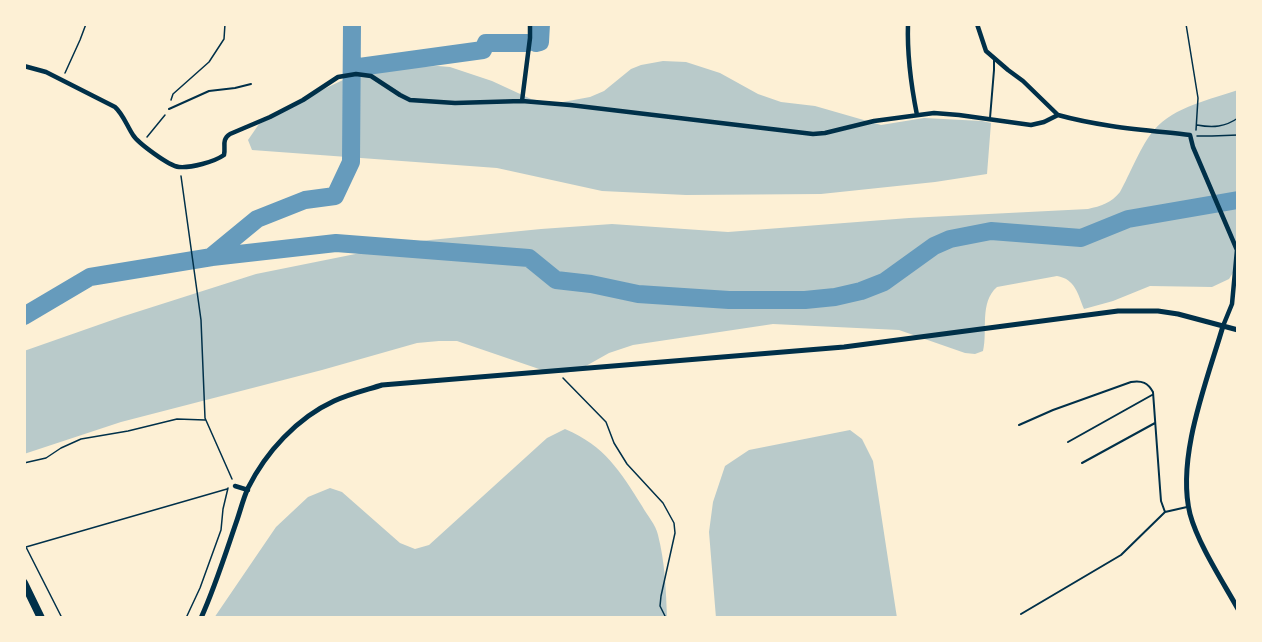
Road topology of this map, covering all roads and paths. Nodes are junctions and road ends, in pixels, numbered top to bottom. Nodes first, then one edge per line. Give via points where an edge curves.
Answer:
1 (86, 24) edge
2 (225, 24) edge
3 (530, 24) edge
4 (908, 24) edge
5 (977, 24) edge
6 (1186, 24) edge
7 (993, 57) junction
8 (24, 66) edge
9 (62, 80) junction
10 (251, 84) dead end
11 (522, 101) junction
12 (169, 110) junction
13 (917, 115) junction
14 (1058, 115) junction
15 (990, 118) junction
16 (1238, 118) edge
17 (1197, 125) junction
18 (1238, 135) edge
19 (141, 145) junction
20 (176, 167) junction
21 (1223, 326) junction
22 (1238, 330) edge
23 (556, 371) junction
24 (1153, 395) junction
25 (206, 420) junction
26 (1155, 423) junction
27 (1019, 425) dead end
28 (1068, 442) dead end
29 (24, 463) edge
30 (1082, 463) dead end
31 (235, 486) junction
32 (228, 488) junction
33 (248, 490) junction
34 (1190, 507) junction
35 (1166, 512) junction
36 (25, 548) edge
37 (24, 583) edge
38 (1238, 609) edge
39 (1021, 614) dead end
40 (41, 618) edge
41 (62, 618) edge
42 (186, 618) edge
43 (201, 618) edge
44 (666, 618) edge

1 - 9 path
2 - 12 path via 224,39 209,62 173,94
3 - 11 street
4 - 13 street
5 - 7 street
6 - 17 path via 1198,98
7 - 14 street
7 - 15 lane
8 - 9 street
9 - 19 street via 116,107
10 - 12 lane via 208,91
11 - 13 street via 813,134
11 - 20 street via 410,100 371,76 347,74 270,117 230,134 223,142 224,155 218,159
12 - 19 path
13 - 15 street
14 - 15 street via 1031,124
14 - 21 street via 1190,135 1237,254 1232,304
16 - 17 path via 1222,126
17 - 18 path via 1196,135
19 - 20 street
20 - 25 path via 181,175 201,320
21 - 22 street
21 - 23 street via 1158,311 1118,311 844,347
21 - 34 street via 1188,459
23 - 33 street via 382,385 333,401 279,443
23 - 44 path via 606,422 627,464 663,503 674,523 660,606
24 - 26 lane
24 - 27 lane via 1146,383 1131,382
24 - 28 lane
25 - 29 path via 177,419 81,440 46,458
25 - 31 path
26 - 30 lane
26 - 35 lane via 1161,501
31 - 32 path
31 - 33 street
32 - 36 path
32 - 42 path via 221,530
33 - 43 street
34 - 35 lane
34 - 38 street via 1198,535
35 - 39 lane via 1121,555
36 - 41 path
37 - 40 highway

